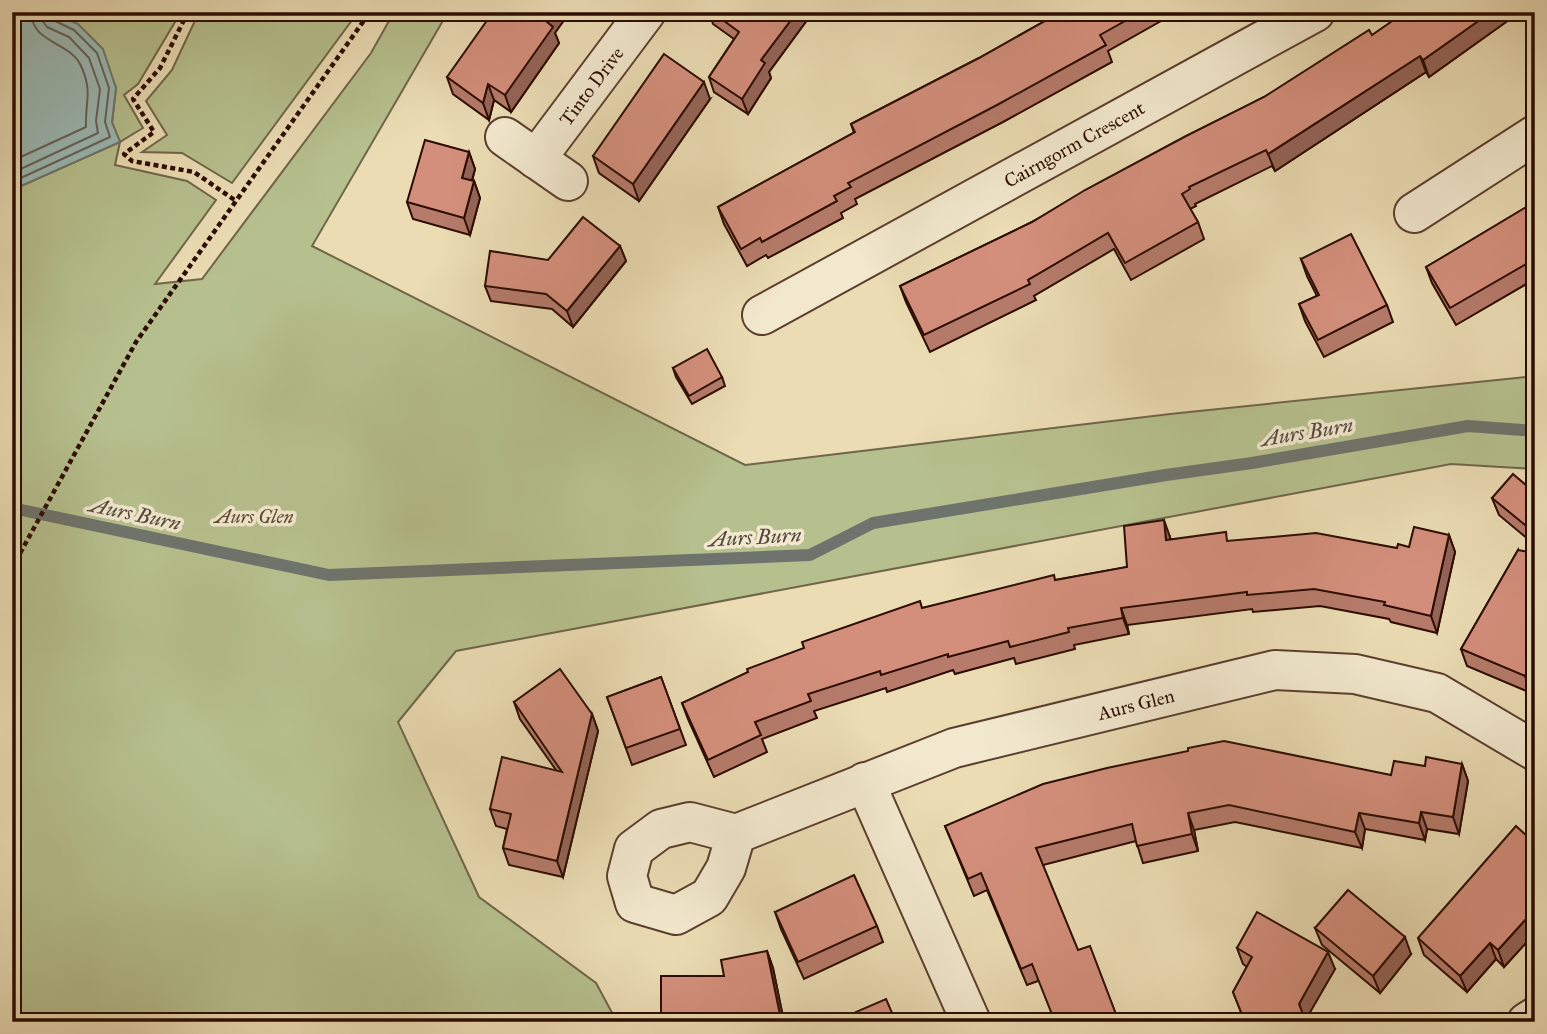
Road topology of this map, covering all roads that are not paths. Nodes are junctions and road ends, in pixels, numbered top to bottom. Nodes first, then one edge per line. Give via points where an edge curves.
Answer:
1 (646, 12) edge
2 (1314, 12) edge
3 (1535, 135) edge
4 (505, 137) dead end
5 (537, 159) junction
6 (568, 181) dead end
7 (1414, 213) dead end
8 (762, 315) dead end
9 (1535, 751) edge
10 (865, 782) junction
11 (736, 834) dead end
12 (1535, 1017) edge
13 (971, 1022) edge
14 (1527, 1022) edge

1 - 5 street, Tinto Drive
2 - 8 street, Cairngorm Crescent via 838,285
3 - 7 street
4 - 5 street
5 - 6 street
9 - 10 street, Aurs Glen via 1437,693 1355,674 1275,670 954,748
10 - 11 street, Aurs Glen
10 - 13 street
12 - 14 street

